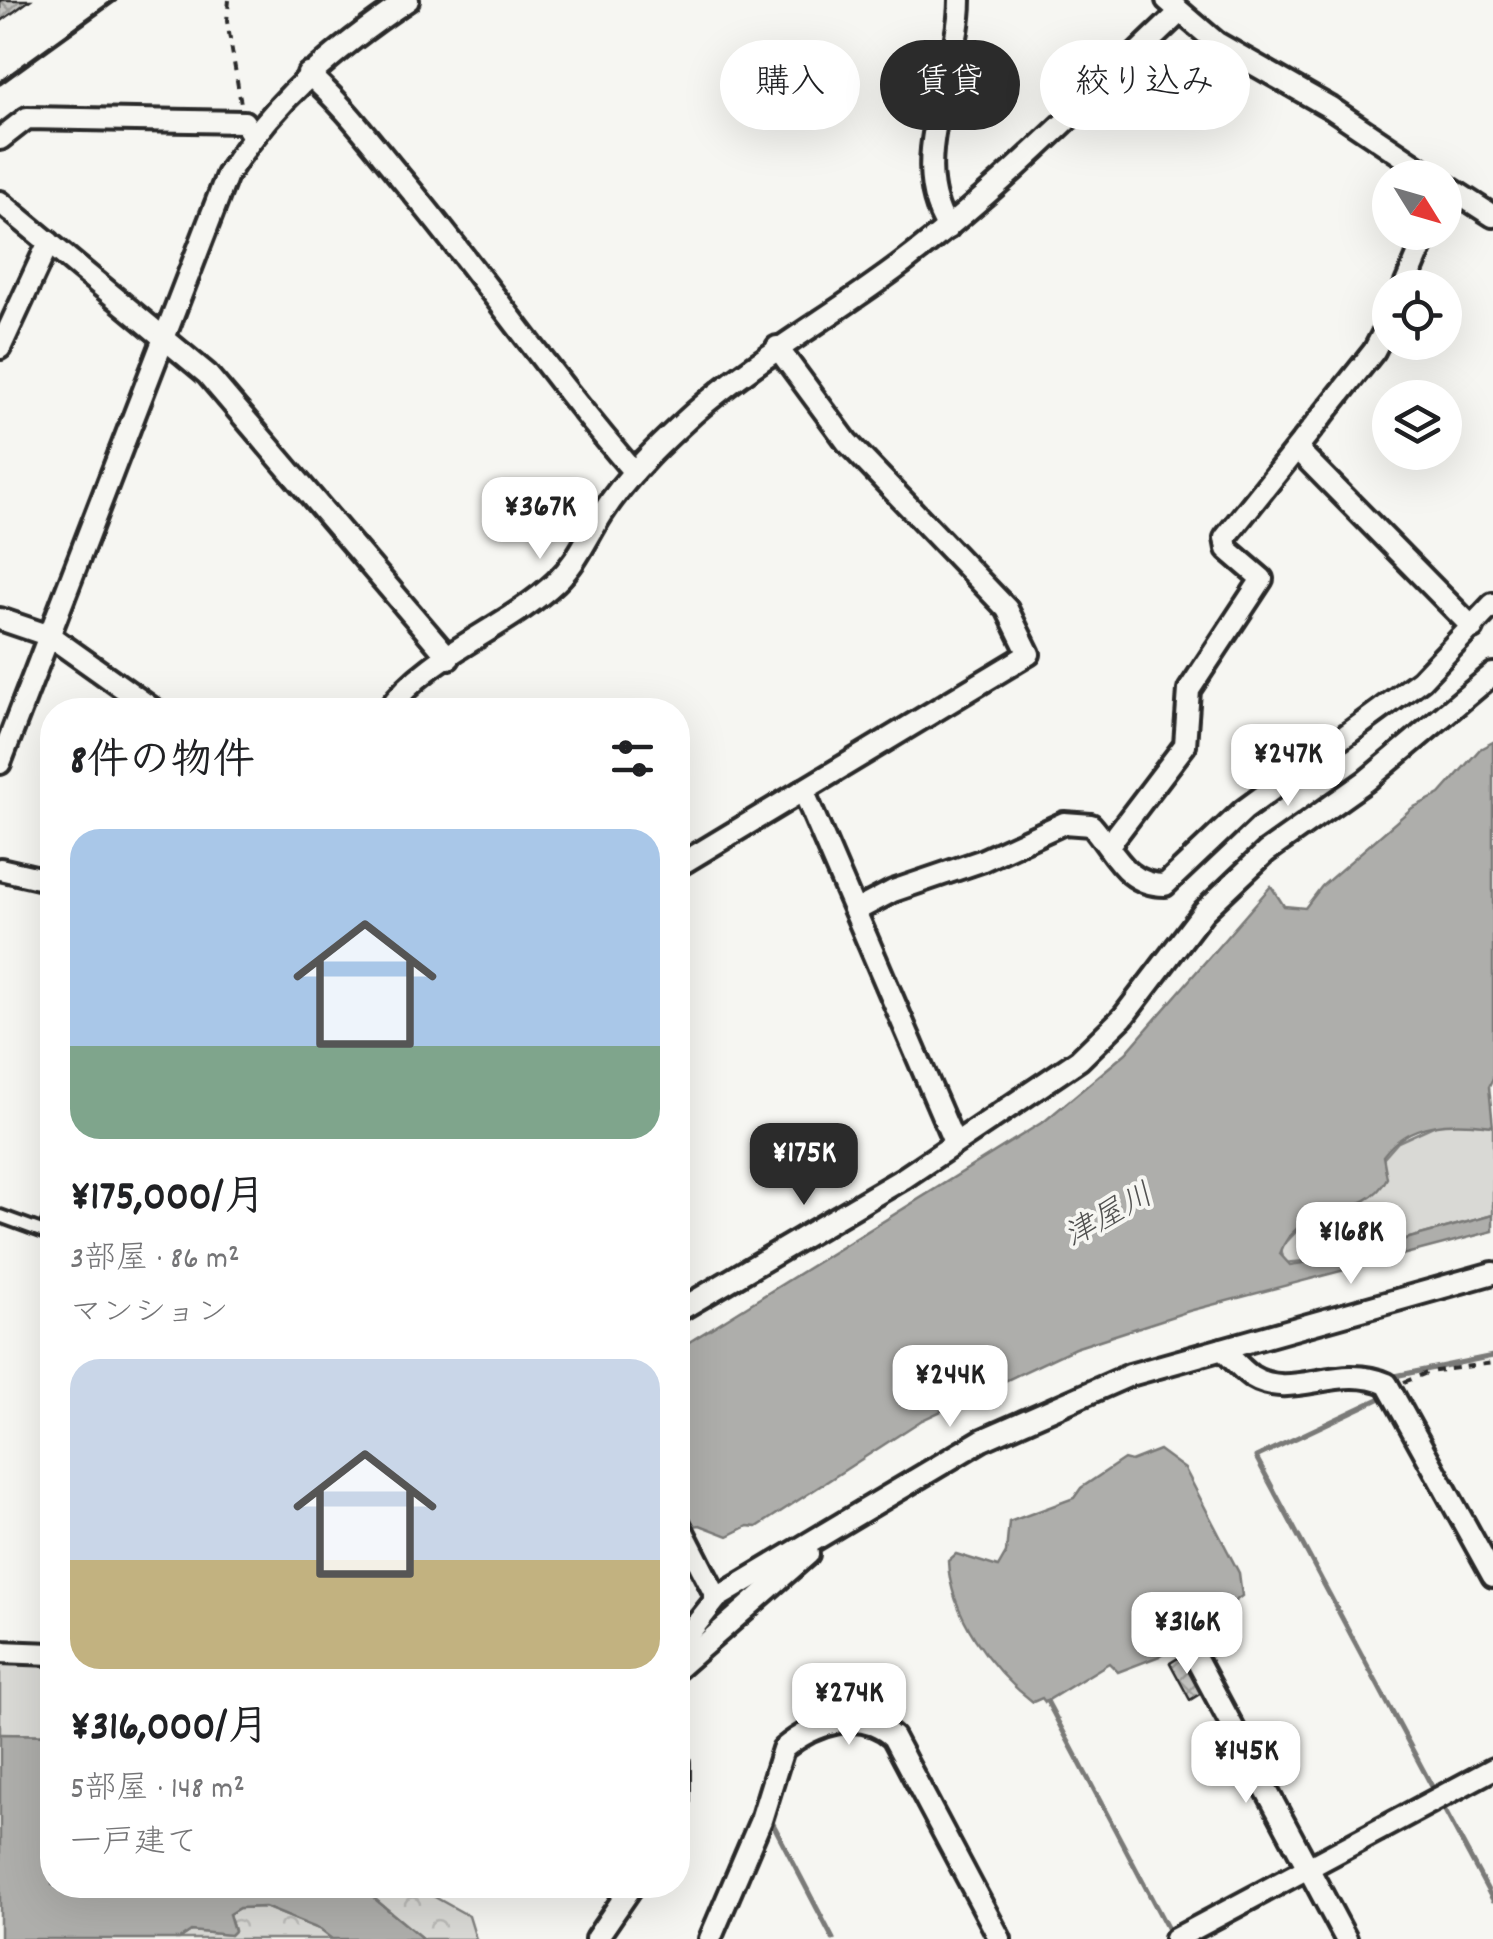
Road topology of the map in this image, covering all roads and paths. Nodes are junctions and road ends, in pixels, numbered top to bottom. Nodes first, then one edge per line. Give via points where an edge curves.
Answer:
1 (230, 0) edge
2 (408, 0) edge
3 (960, 0) edge
4 (1173, 6) edge
5 (308, 74) junction
6 (248, 128) junction
7 (0, 139) edge
8 (1405, 160) edge
9 (1462, 197) edge
10 (0, 202) edge
11 (1493, 216) edge
12 (948, 228) junction
13 (49, 242) junction
14 (167, 337) junction
15 (0, 348) edge
16 (777, 348) junction
17 (1372, 354) edge
18 (1297, 449) junction
19 (634, 472) junction
20 (1493, 604) edge
21 (0, 619) edge
22 (1473, 628) junction
23 (50, 636) junction
24 (449, 658) junction
25 (1493, 674) edge
26 (137, 698) edge
27 (399, 698) edge
28 (0, 763) edge
29 (803, 790) junction
30 (1109, 846) junction
31 (690, 859) edge
32 (0, 869) edge
33 (40, 878) edge
34 (857, 910) junction
35 (954, 1142) junction
36 (0, 1216) edge
37 (40, 1231) edge
38 (1493, 1273) edge
39 (690, 1304) edge
40 (1222, 1349) junction
41 (1493, 1362) edge
42 (1390, 1387) junction
43 (904, 1486) junction
44 (690, 1545) edge
45 (1493, 1576) edge
46 (713, 1589) junction
47 (690, 1627) edge
48 (1191, 1649) dead end
49 (0, 1652) edge
50 (40, 1654) edge
51 (690, 1657) edge
52 (1493, 1768) edge
53 (1309, 1869) junction
54 (624, 1898) edge
55 (596, 1939) edge
56 (710, 1939) edge
57 (1000, 1939) edge
58 (1175, 1939) edge
59 (1346, 1939) edge

1 - 6 path via 227,22
2 - 5 street
3 - 12 street via 934,147 933,175
4 - 8 street via 1218,43
4 - 12 street
5 - 6 street
5 - 19 street via 337,99 451,237 566,394
6 - 7 street via 26,118
6 - 14 street
9 - 11 street
10 - 13 street
12 - 16 street
13 - 14 street
13 - 15 street
14 - 23 street
14 - 24 street via 207,374
16 - 19 street
16 - 29 street via 847,442 1007,609 1029,654
17 - 18 street
18 - 22 street
18 - 30 street via 1225,538 1227,548 1262,578 1189,690 1185,745
19 - 24 street via 603,511 583,554 558,581
20 - 22 street
21 - 23 street
22 - 30 street via 1406,692 1244,810 1165,885 1144,885 1126,873
23 - 26 street
23 - 28 street
24 - 27 street
25 - 35 street via 1366,781 1266,852 1204,911 1123,1016 1079,1060
29 - 31 street
29 - 34 street
30 - 34 street via 1091,826 1064,823
32 - 33 street
34 - 35 street
35 - 39 street
36 - 37 lane
38 - 40 street
40 - 42 street via 1253,1377 1291,1386 1347,1373
40 - 43 street via 1130,1375 982,1440
41 - 42 path via 1429,1372
42 - 45 street
43 - 46 street
43 - 51 street via 802,1558
44 - 46 street
46 - 47 street
48 - 53 street
49 - 50 street
52 - 53 street
53 - 58 street
53 - 59 street
54 - 55 street
56 - 57 street via 762,1820 783,1748 829,1722 871,1724 893,1737

